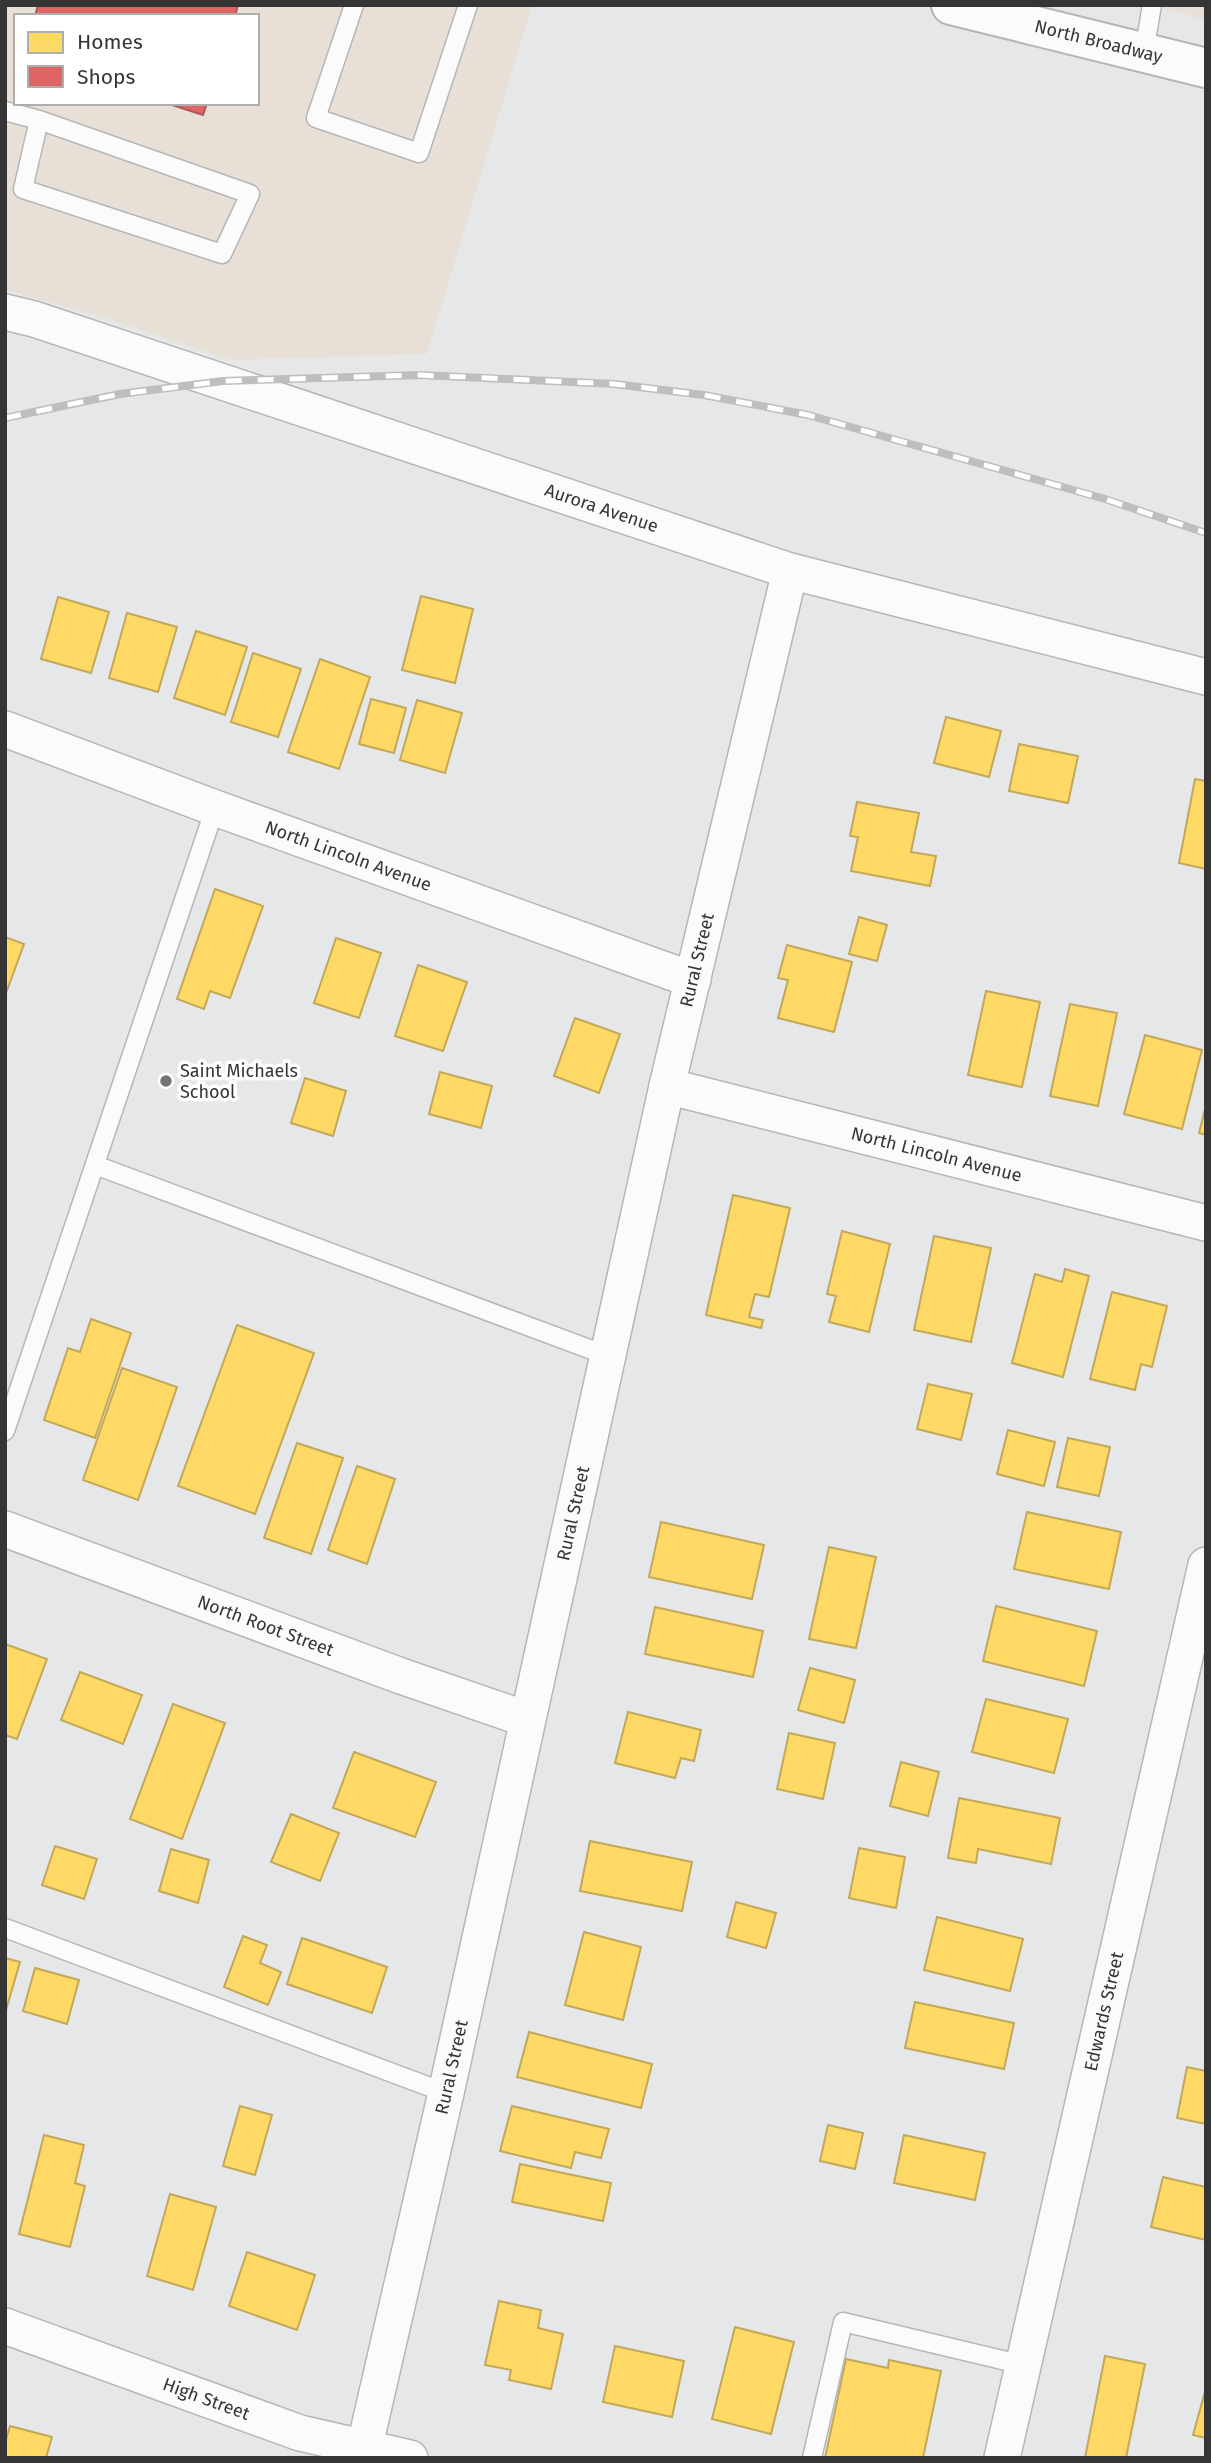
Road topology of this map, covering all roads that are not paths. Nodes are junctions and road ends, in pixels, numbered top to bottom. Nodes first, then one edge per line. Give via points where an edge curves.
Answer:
1 (354, 5) edge
2 (468, 5) edge
3 (951, 5) edge
4 (1152, 5) edge
5 (1144, 51) junction
6 (1206, 68) edge
7 (5, 111) edge
8 (39, 120) junction
9 (5, 312) edge
10 (790, 571) junction
11 (1206, 677) edge
12 (5, 729) edge
13 (215, 808) junction
14 (693, 980) junction
15 (667, 1086) junction
16 (95, 1165) junction
17 (1206, 1223) edge
18 (608, 1356) junction
19 (5, 1431) edge
20 (5, 1529) edge
21 (1206, 1565) edge
22 (526, 1719) junction
23 (5, 1928) edge
24 (446, 2093) junction
25 (5, 2326) edge
26 (1023, 2365) junction
27 (363, 2453) edge
28 (410, 2458) edge
29 (812, 2458) edge
30 (1002, 2458) edge

1 - 2 lane via 316,118 419,153
3 - 5 main road, North Broadway
4 - 5 lane
5 - 6 main road, North Broadway
7 - 8 lane
8 - 8 lane via 250,194 222,254 23,189
9 - 10 street, Aurora Avenue
10 - 11 street, Aurora Avenue
10 - 14 street, Rural Street
12 - 13 street, North Lincoln Avenue
13 - 14 street, North Lincoln Avenue
13 - 16 lane
14 - 15 street, Rural Street
15 - 17 street, North Lincoln Avenue
15 - 18 street, Rural Street
16 - 18 lane
16 - 19 lane
18 - 22 street, Rural Street
20 - 22 street, North Root Street
21 - 26 street, Edwards Street
22 - 24 street, Rural Street
23 - 24 lane
24 - 27 street, Rural Street
25 - 27 street, High Street
26 - 29 lane via 843,2322
26 - 30 street, Edwards Street
27 - 28 street, High Street

